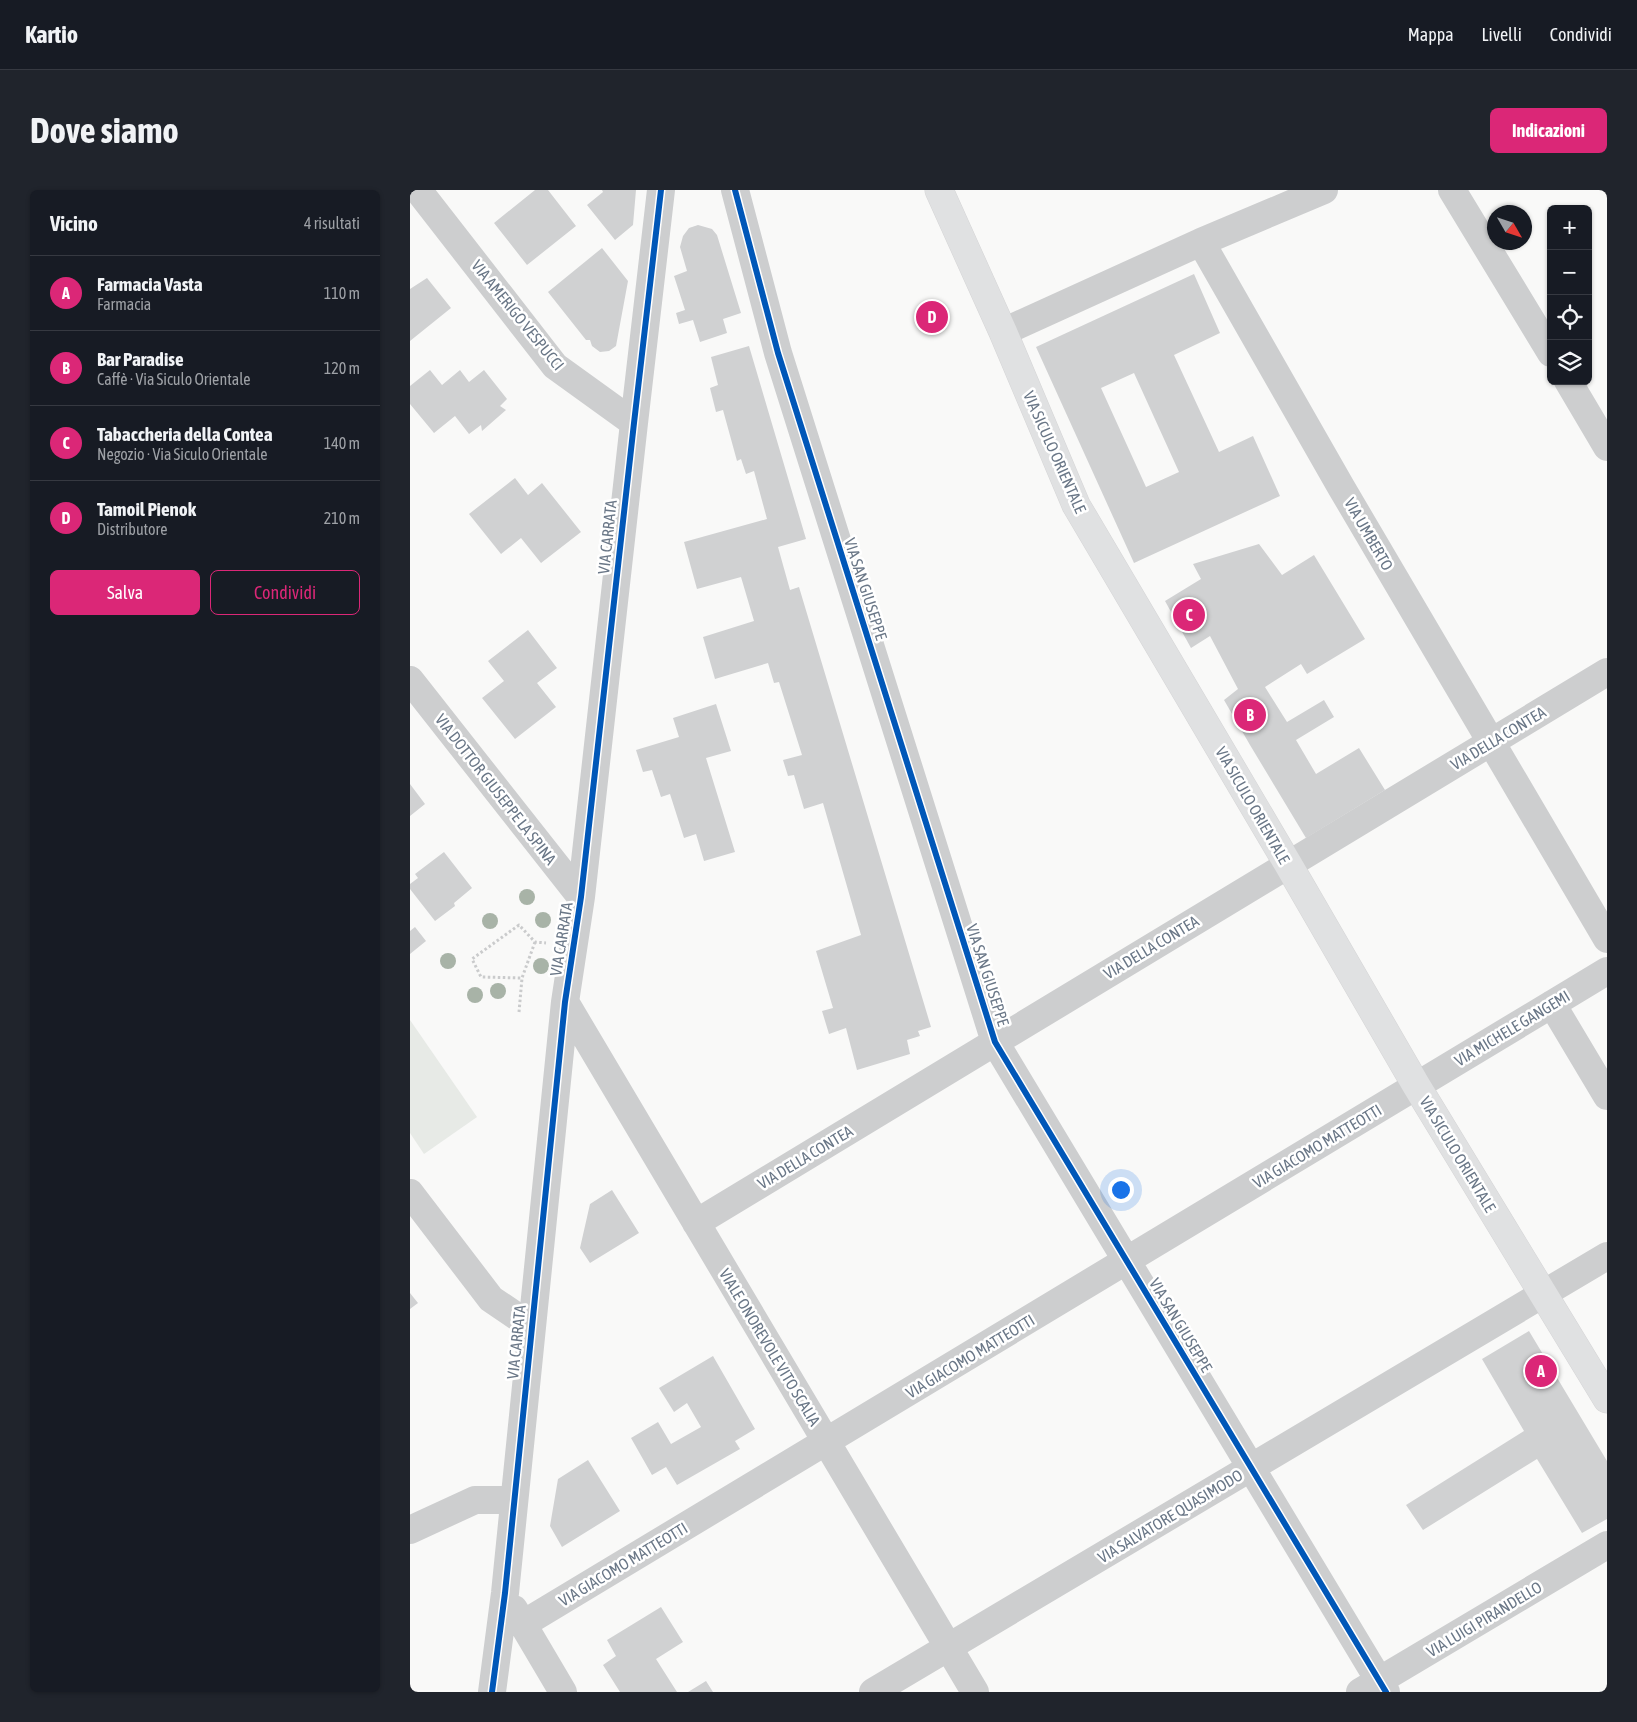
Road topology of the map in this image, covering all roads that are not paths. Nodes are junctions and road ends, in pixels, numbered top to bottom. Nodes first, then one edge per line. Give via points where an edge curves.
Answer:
1 (418, 190) edge
2 (661, 190) edge
3 (735, 190) edge
4 (939, 190) edge
5 (1324, 190) edge
6 (1452, 190) edge
7 (1200, 242) junction
8 (1003, 332) junction
9 (1547, 347) edge
10 (1570, 385) edge
11 (634, 423) junction
12 (1607, 447) edge
13 (1607, 672) edge
14 (410, 680) edge
15 (1491, 742) junction
16 (1288, 864) junction
17 (581, 897) junction
18 (1607, 939) edge
19 (1607, 971) edge
20 (565, 1002) junction
21 (1552, 1004) junction
22 (995, 1042) junction
23 (1416, 1085) junction
24 (1607, 1096) edge
25 (410, 1192) edge
26 (696, 1223) junction
27 (1607, 1256) edge
28 (1126, 1262) junction
29 (1543, 1294) junction
30 (531, 1326) junction
31 (1607, 1399) edge
32 (827, 1442) junction
33 (1252, 1468) junction
34 (514, 1500) junction
35 (410, 1530) edge
36 (1607, 1545) edge
37 (505, 1593) junction
38 (523, 1624) junction
39 (949, 1647) junction
40 (1375, 1688) edge
41 (492, 1692) edge
42 (563, 1692) edge
43 (873, 1692) edge
44 (975, 1692) edge

1 - 11 street, VIA AMERIGO VESPUCCI via 555,366
2 - 11 street, VIA CARRATA
3 - 22 street, VIA SAN GIUSEPPE via 778,353
4 - 8 main road, VIA SICULO ORIENTALE
5 - 7 street
6 - 9 street
7 - 8 street
7 - 15 street, VIA UMBERTO
8 - 16 main road, VIA SICULO ORIENTALE via 1076,504
10 - 12 street
11 - 17 street, VIA CARRATA
13 - 15 street, VIA DELLA CONTEA
14 - 17 street, VIA DOTTOR GIUSEPPE LA SPINA
15 - 16 street, VIA DELLA CONTEA
15 - 18 street, VIA UMBERTO
16 - 22 street, VIA DELLA CONTEA
16 - 23 main road, VIA SICULO ORIENTALE
17 - 20 street, VIA CARRATA
19 - 21 street, VIA MICHELE GANGEMI
20 - 26 street, VIALE ONOREVOLE VITO SCALIA
20 - 30 street, VIA CARRATA
21 - 23 street, VIA MICHELE GANGEMI
21 - 24 street
22 - 26 street, VIA DELLA CONTEA
22 - 28 street, VIA SAN GIUSEPPE
23 - 28 street, VIA GIACOMO MATTEOTTI
23 - 29 main road, VIA SICULO ORIENTALE
25 - 30 street via 491,1299
26 - 32 street, VIALE ONOREVOLE VITO SCALIA
27 - 29 street, VIA SALVATORE QUASIMODO
28 - 32 street, VIA GIACOMO MATTEOTTI
28 - 33 street, VIA SAN GIUSEPPE
29 - 31 main road, VIA SICULO ORIENTALE
29 - 33 street, VIA SALVATORE QUASIMODO
30 - 34 street, VIA CARRATA
32 - 38 street, VIA GIACOMO MATTEOTTI
32 - 39 street, VIALE ONOREVOLE VITO SCALIA
33 - 39 street, VIA SALVATORE QUASIMODO
33 - 40 street, VIA SAN GIUSEPPE
34 - 35 street via 475,1500
34 - 37 street, VIA CARRATA
36 - 40 street, VIA LUIGI PIRANDELLO
37 - 38 street
37 - 41 street, VIA CARRATA
38 - 42 street
39 - 43 street, VIA SALVATORE QUASIMODO
39 - 44 street, VIALE ONOREVOLE VITO SCALIA

